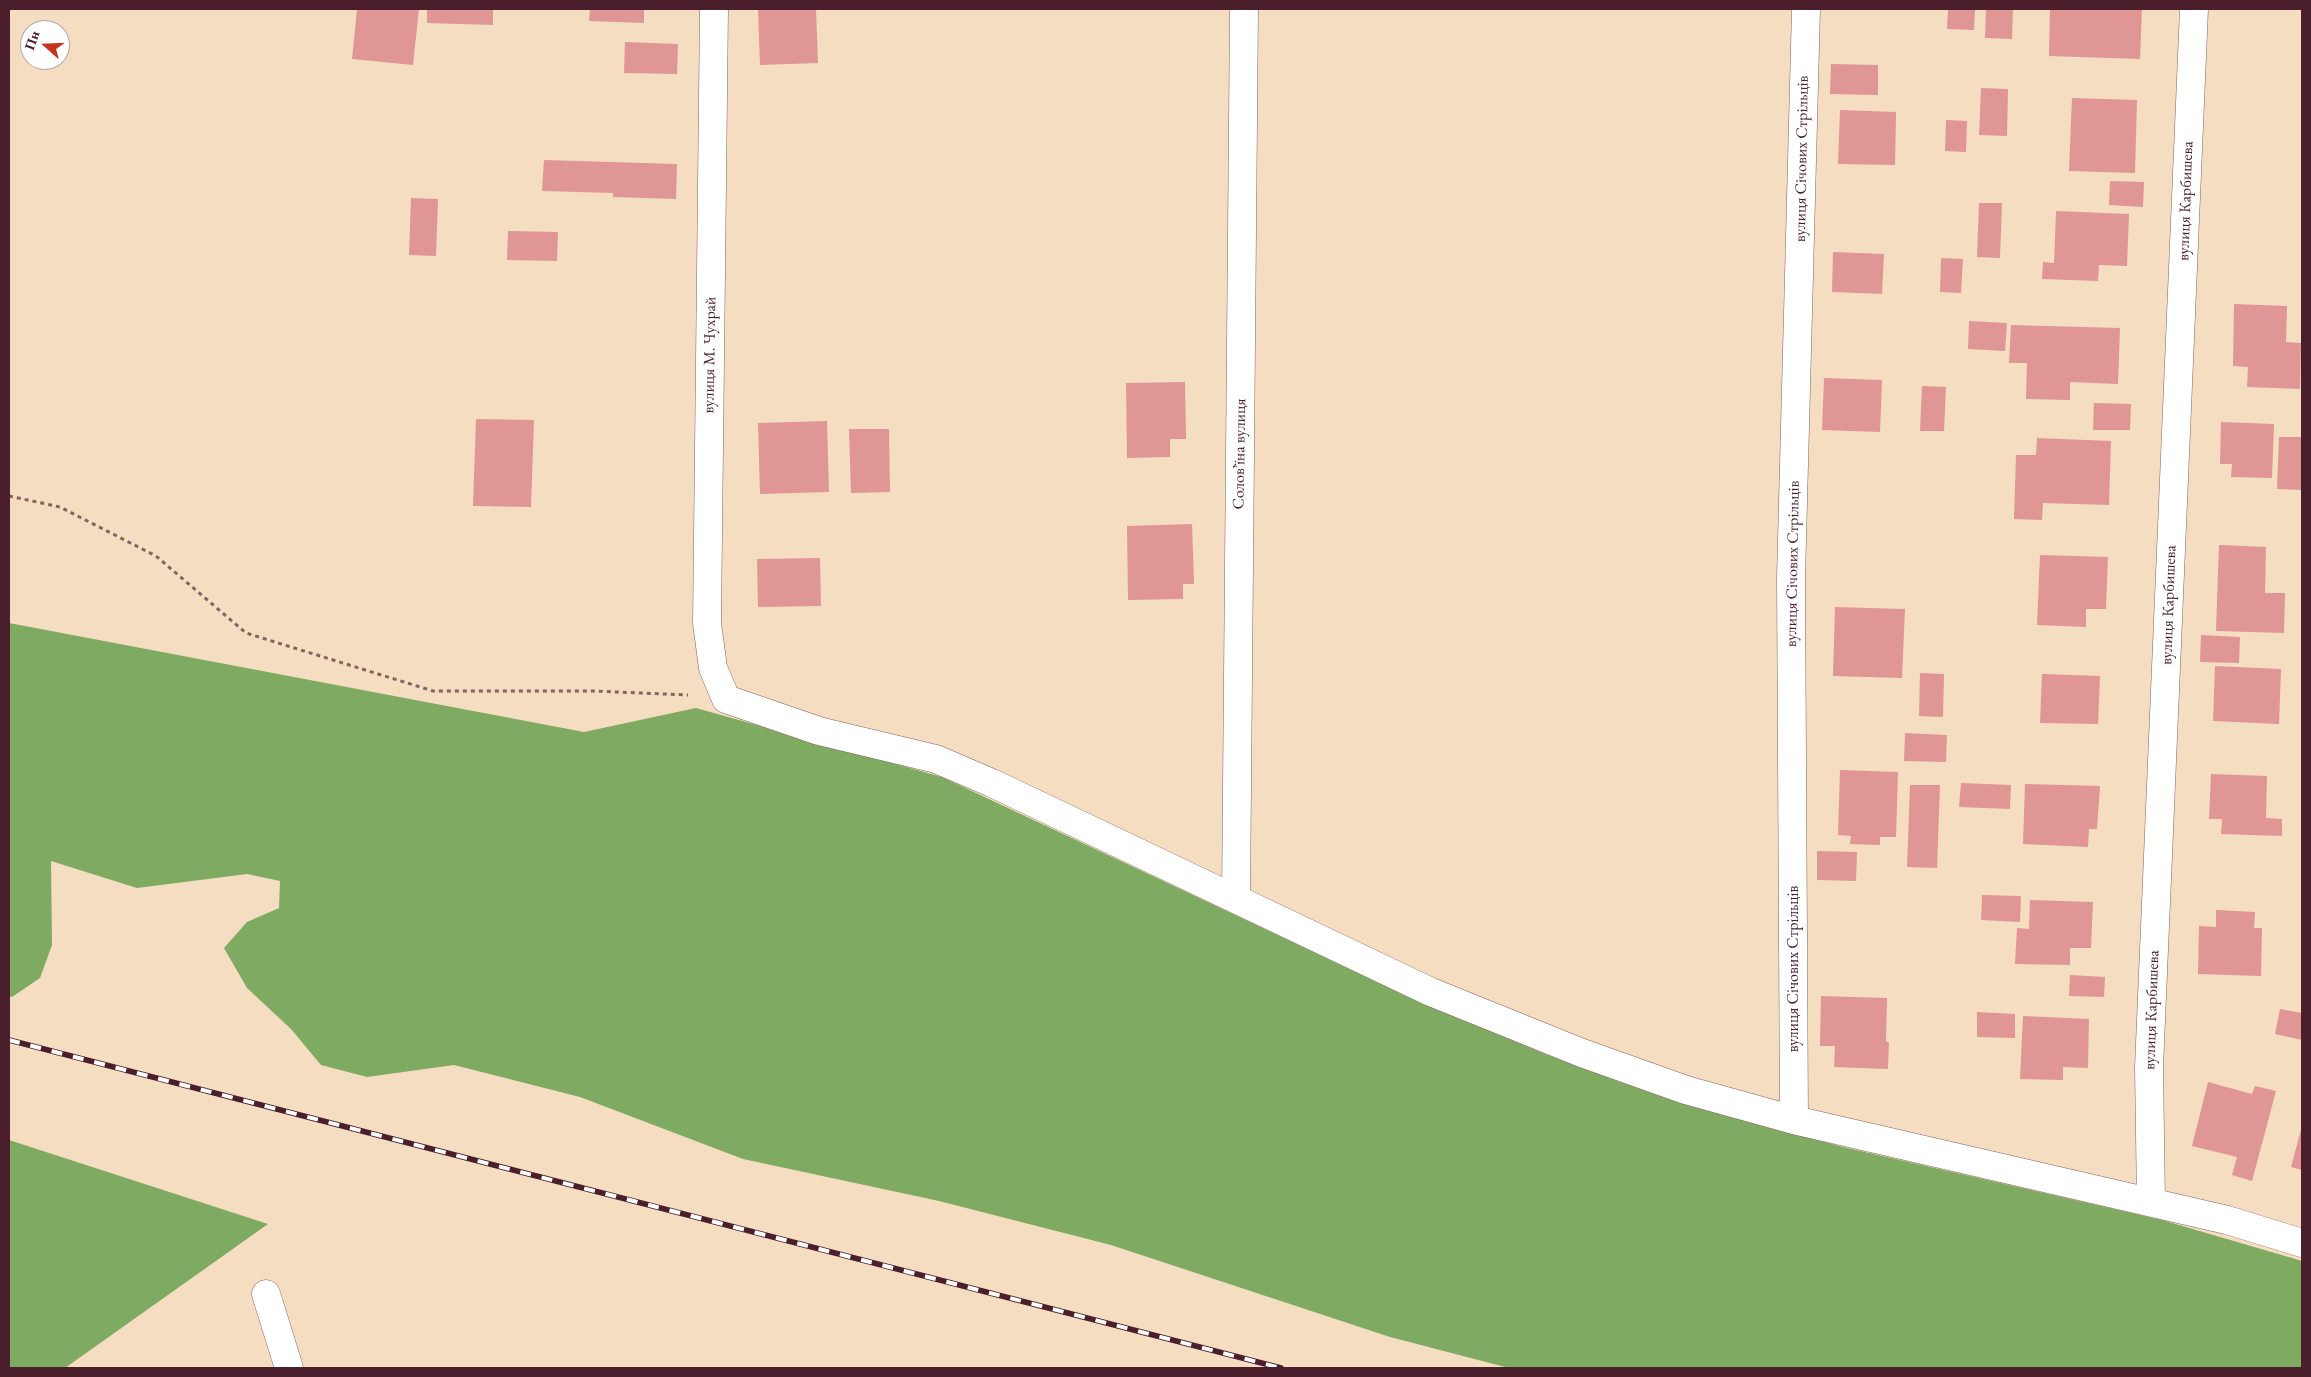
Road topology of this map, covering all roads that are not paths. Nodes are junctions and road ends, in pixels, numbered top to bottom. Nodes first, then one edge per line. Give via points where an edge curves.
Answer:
1 (714, 9) edge
2 (1244, 9) edge
3 (1806, 9) edge
4 (2194, 9) edge
5 (1236, 899) junction
6 (1794, 1120) junction
7 (2151, 1202) junction
8 (2302, 1243) edge
9 (266, 1294) dead end
10 (289, 1368) edge

1 - 5 street, вулиця М. Чухрай via 707,623 713,668 726,699 819,731 936,759
2 - 5 street, Соловʼїна вулиця
3 - 6 street, вулиця Січових Стрільців via 1791,578
4 - 7 street, вулиця Карбишева via 2149,1067
5 - 6 street via 1432,992 1582,1053 1686,1090
6 - 7 street
7 - 8 street via 2227,1220
9 - 10 street

